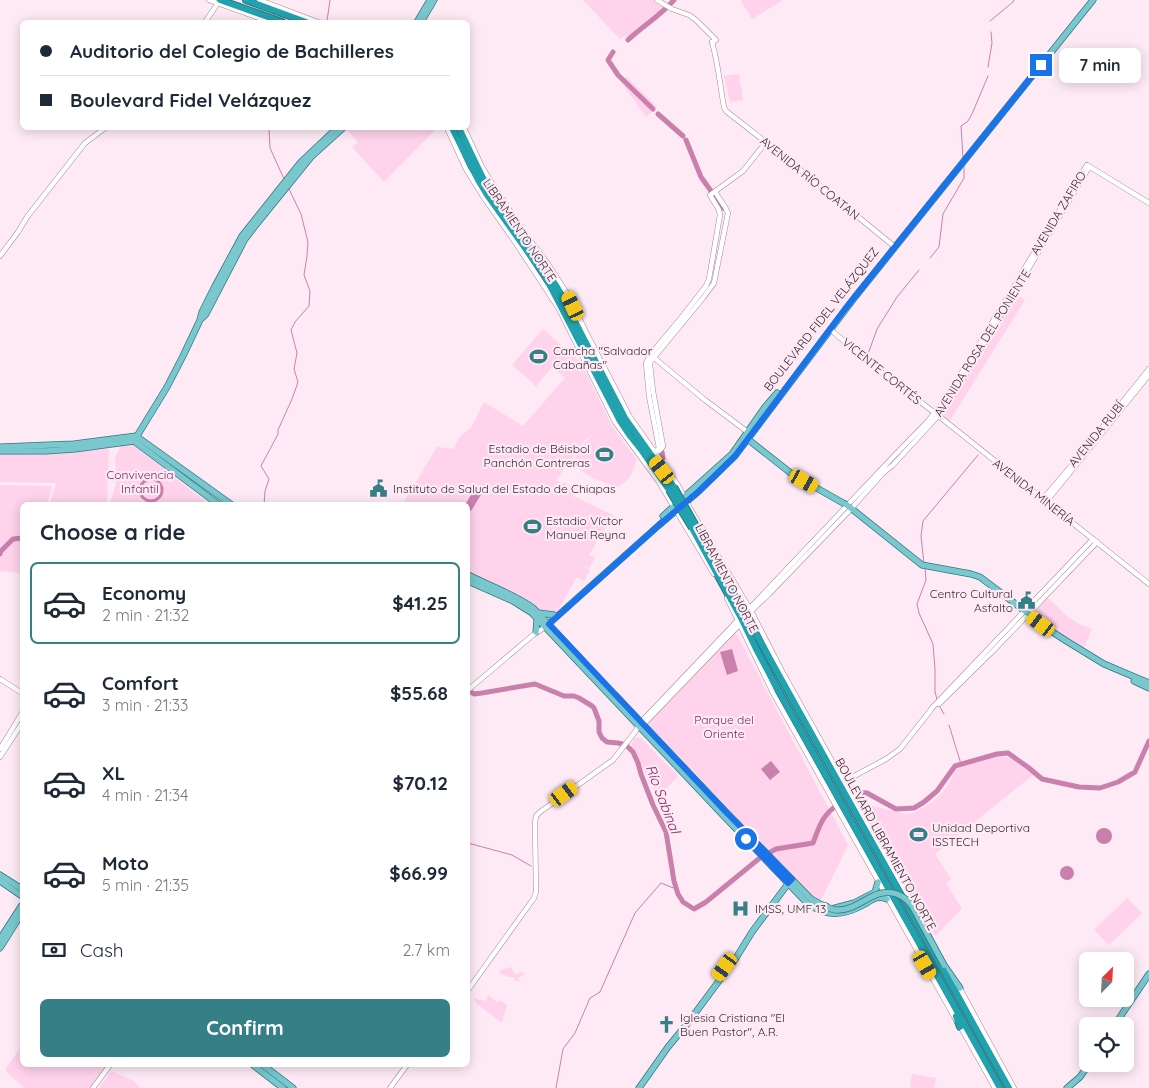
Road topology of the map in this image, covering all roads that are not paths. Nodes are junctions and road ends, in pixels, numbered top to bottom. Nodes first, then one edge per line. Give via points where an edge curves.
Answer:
1 (209, 0) edge
2 (246, 0) edge
3 (259, 0) edge
4 (430, 0) edge
5 (434, 0) edge
6 (657, 0) edge
7 (1091, 0) edge
8 (219, 2) edge
9 (287, 15) junction
10 (206, 20) edge
11 (265, 20) edge
12 (276, 20) edge
13 (301, 20) edge
14 (313, 20) edge
15 (417, 20) edge
16 (422, 20) edge
17 (101, 130) edge
18 (335, 130) edge
19 (340, 130) edge
20 (448, 130) edge
21 (453, 130) edge
22 (460, 130) edge
23 (465, 130) edge
24 (766, 142) junction
25 (313, 152) junction
26 (1149, 204) edge
27 (505, 216) junction
28 (520, 224) junction
29 (504, 227) junction
30 (893, 245) junction
31 (0, 256) edge
32 (548, 292) junction
33 (555, 295) junction
34 (570, 322) junction
35 (830, 329) junction
36 (571, 334) junction
37 (588, 338) junction
38 (652, 356) junction
39 (599, 368) junction
40 (1149, 369) edge
41 (1149, 375) edge
42 (936, 414) junction
43 (747, 436) junction
44 (135, 438) junction
45 (0, 447) edge
46 (74, 447) junction
47 (0, 451) edge
48 (655, 452) junction
49 (672, 489) junction
50 (686, 499) junction
51 (1045, 500) junction
52 (215, 502) edge
53 (228, 502) edge
54 (847, 507) junction
55 (674, 508) junction
56 (692, 512) junction
57 (681, 518) junction
58 (1095, 541) junction
59 (470, 576) edge
60 (470, 582) edge
61 (1149, 584) edge
62 (1025, 614) junction
63 (537, 615) junction
64 (554, 615) junction
65 (744, 615) junction
66 (543, 627) junction
67 (764, 648) junction
68 (774, 655) junction
69 (1103, 666) junction
70 (768, 677) junction
71 (0, 679) edge
72 (1149, 683) edge
73 (470, 688) edge
74 (1149, 688) edge
75 (20, 692) edge
76 (20, 716) edge
77 (641, 725) junction
78 (20, 726) edge
79 (0, 749) edge
80 (0, 757) edge
81 (851, 778) junction
82 (843, 782) junction
83 (847, 791) junction
84 (835, 799) junction
85 (855, 807) junction
86 (843, 812) junction
87 (0, 875) edge
88 (0, 881) edge
89 (790, 881) junction
90 (878, 882) junction
91 (20, 888) edge
92 (876, 894) junction
93 (20, 895) edge
94 (886, 896) junction
95 (822, 905) junction
96 (20, 908) edge
97 (20, 916) edge
98 (0, 939) edge
99 (0, 948) edge
100 (1149, 974) edge
101 (470, 987) edge
102 (960, 988) junction
103 (951, 1001) junction
104 (1120, 1017) edge
105 (960, 1027) junction
106 (109, 1067) edge
107 (256, 1067) edge
108 (265, 1067) edge
109 (406, 1067) edge
110 (1083, 1072) edge
111 (1076, 1081) junction
112 (93, 1088) edge
113 (283, 1088) edge
114 (293, 1088) edge
115 (390, 1088) edge
116 (639, 1088) edge
117 (995, 1088) edge
118 (1000, 1088) edge
119 (1009, 1088) edge
120 (1014, 1088) edge
121 (1067, 1088) edge
122 (1072, 1088) edge

1 - 8 street
2 - 9 highway
3 - 9 highway
3 - 14 street
4 - 15 main road
5 - 16 main road
6 - 24 street, AVENIDA RÍO COATAN via 689,15 713,40 726,111
7 - 30 main road, BOULEVARD FIDEL VELÁZQUEZ
8 - 10 street
8 - 11 street
8 - 12 highway
9 - 13 highway
17 - 31 street via 85,143
18 - 25 main road
19 - 25 main road
20 - 29 street, LIBRAMIENTO NORTE via 470,176
21 - 27 highway, LIBRAMIENTO NORTE via 487,195
22 - 27 highway, LIBRAMIENTO NORTE
23 - 28 street via 482,166
24 - 30 street, AVENIDA RÍO COATAN
24 - 38 street via 743,172 712,194 720,215 709,279
25 - 44 main road via 253,225 232,259 167,387
26 - 42 street, AVENIDA ZAFIRO via 1088,166
27 - 28 highway
27 - 29 highway
27 - 33 highway, LIBRAMIENTO NORTE
27 - 39 highway, LIBRAMIENTO NORTE via 557,287
28 - 37 street via 566,292
29 - 32 street, LIBRAMIENTO NORTE
30 - 35 main road, BOULEVARD FIDEL VELÁZQUEZ
30 - 43 main road, BOULEVARD FIDEL VELÁZQUEZ via 826,327
32 - 33 highway
32 - 36 street, LIBRAMIENTO NORTE
33 - 34 highway, LIBRAMIENTO NORTE
34 - 36 highway
34 - 49 highway, LIBRAMIENTO NORTE via 620,421
35 - 42 street, VICENTE CORTÉS
35 - 43 main road, BOULEVARD FIDEL VELÁZQUEZ
36 - 49 street, LIBRAMIENTO NORTE via 615,422 659,482
37 - 39 highway
37 - 48 street via 627,411
38 - 43 street
38 - 48 street via 646,362 659,448
38 - 48 street via 653,391 663,446
39 - 49 highway, LIBRAMIENTO NORTE via 625,418
40 - 51 street, AVENIDA RUBÍ
41 - 51 street, AVENIDA RUBÍ
42 - 51 street, AVENIDA MINERÍA
42 - 54 street, AVENIDA ROSA DEL PONIENTE via 893,465
43 - 50 main road, BOULEVARD FIDEL VELÁZQUEZ
43 - 54 main road via 792,474
44 - 46 main road
44 - 52 main road
44 - 53 main road
45 - 46 main road
46 - 47 main road
48 - 49 street
49 - 50 street
49 - 55 street, LIBRAMIENTO NORTE
49 - 65 highway, bridge
50 - 55 main road, BOULEVARD FIDEL VELÁZQUEZ
50 - 56 street
51 - 58 street, AVENIDA MINERÍA
54 - 62 main road via 924,568 980,580
54 - 65 street, AVENIDA ROSA DEL PONIENTE
55 - 57 street, LIBRAMIENTO NORTE
55 - 64 main road, BOULEVARD FIDEL VELÁZQUEZ
55 - 66 main road, BOULEVARD FIDEL VELÁZQUEZ
56 - 57 street via 684,511
56 - 65 street
57 - 65 street, LIBRAMIENTO NORTE via 719,584
58 - 61 street, AVENIDA MINERÍA
58 - 62 street
59 - 63 main road via 527,604
60 - 63 main road
62 - 69 main road
62 - 81 street via 954,684 900,748
63 - 64 main road
63 - 66 main road
63 - 66 main road
64 - 66 main road, BOULEVARD FIDEL VELÁZQUEZ
65 - 67 highway, BOULEVARD LIBRAMIENTO NORTE
65 - 68 street
65 - 70 highway, BOULEVARD LIBRAMIENTO NORTE
65 - 77 street, AVENIDA ROSA DEL PONIENTE
66 - 73 street
66 - 77 main road
67 - 68 highway
67 - 83 highway, BOULEVARD LIBRAMIENTO NORTE
68 - 82 street
69 - 72 main road
69 - 74 main road
70 - 84 street via 811,762
70 - 84 highway, BOULEVARD LIBRAMIENTO NORTE via 832,787
71 - 75 street
76 - 79 street
77 - 89 main road
77 - 101 street via 613,760 536,816 534,898
78 - 80 street
81 - 82 street
81 - 83 street
82 - 83 street
83 - 85 highway, BOULEVARD LIBRAMIENTO NORTE
84 - 86 highway, BOULEVARD LIBRAMIENTO NORTE
85 - 102 street
85 - 119 highway, BOULEVARD LIBRAMIENTO NORTE
86 - 90 street
86 - 103 highway, BOULEVARD LIBRAMIENTO NORTE
87 - 91 main road
88 - 93 main road
89 - 92 main road via 811,906 837,914 852,911
89 - 95 main road
89 - 116 main road
90 - 92 main road
90 - 94 street
92 - 94 main road
92 - 95 main road via 844,906 832,908
94 - 105 street
95 - 102 main road, bridge via 838,910 882,892 906,899
96 - 98 main road
97 - 99 main road
100 - 104 main road
102 - 120 street
103 - 105 highway
103 - 118 highway, BOULEVARD LIBRAMIENTO NORTE
105 - 117 street
106 - 112 street
107 - 113 main road
108 - 114 main road
109 - 115 street
110 - 111 main road
111 - 121 main road
111 - 122 main road

